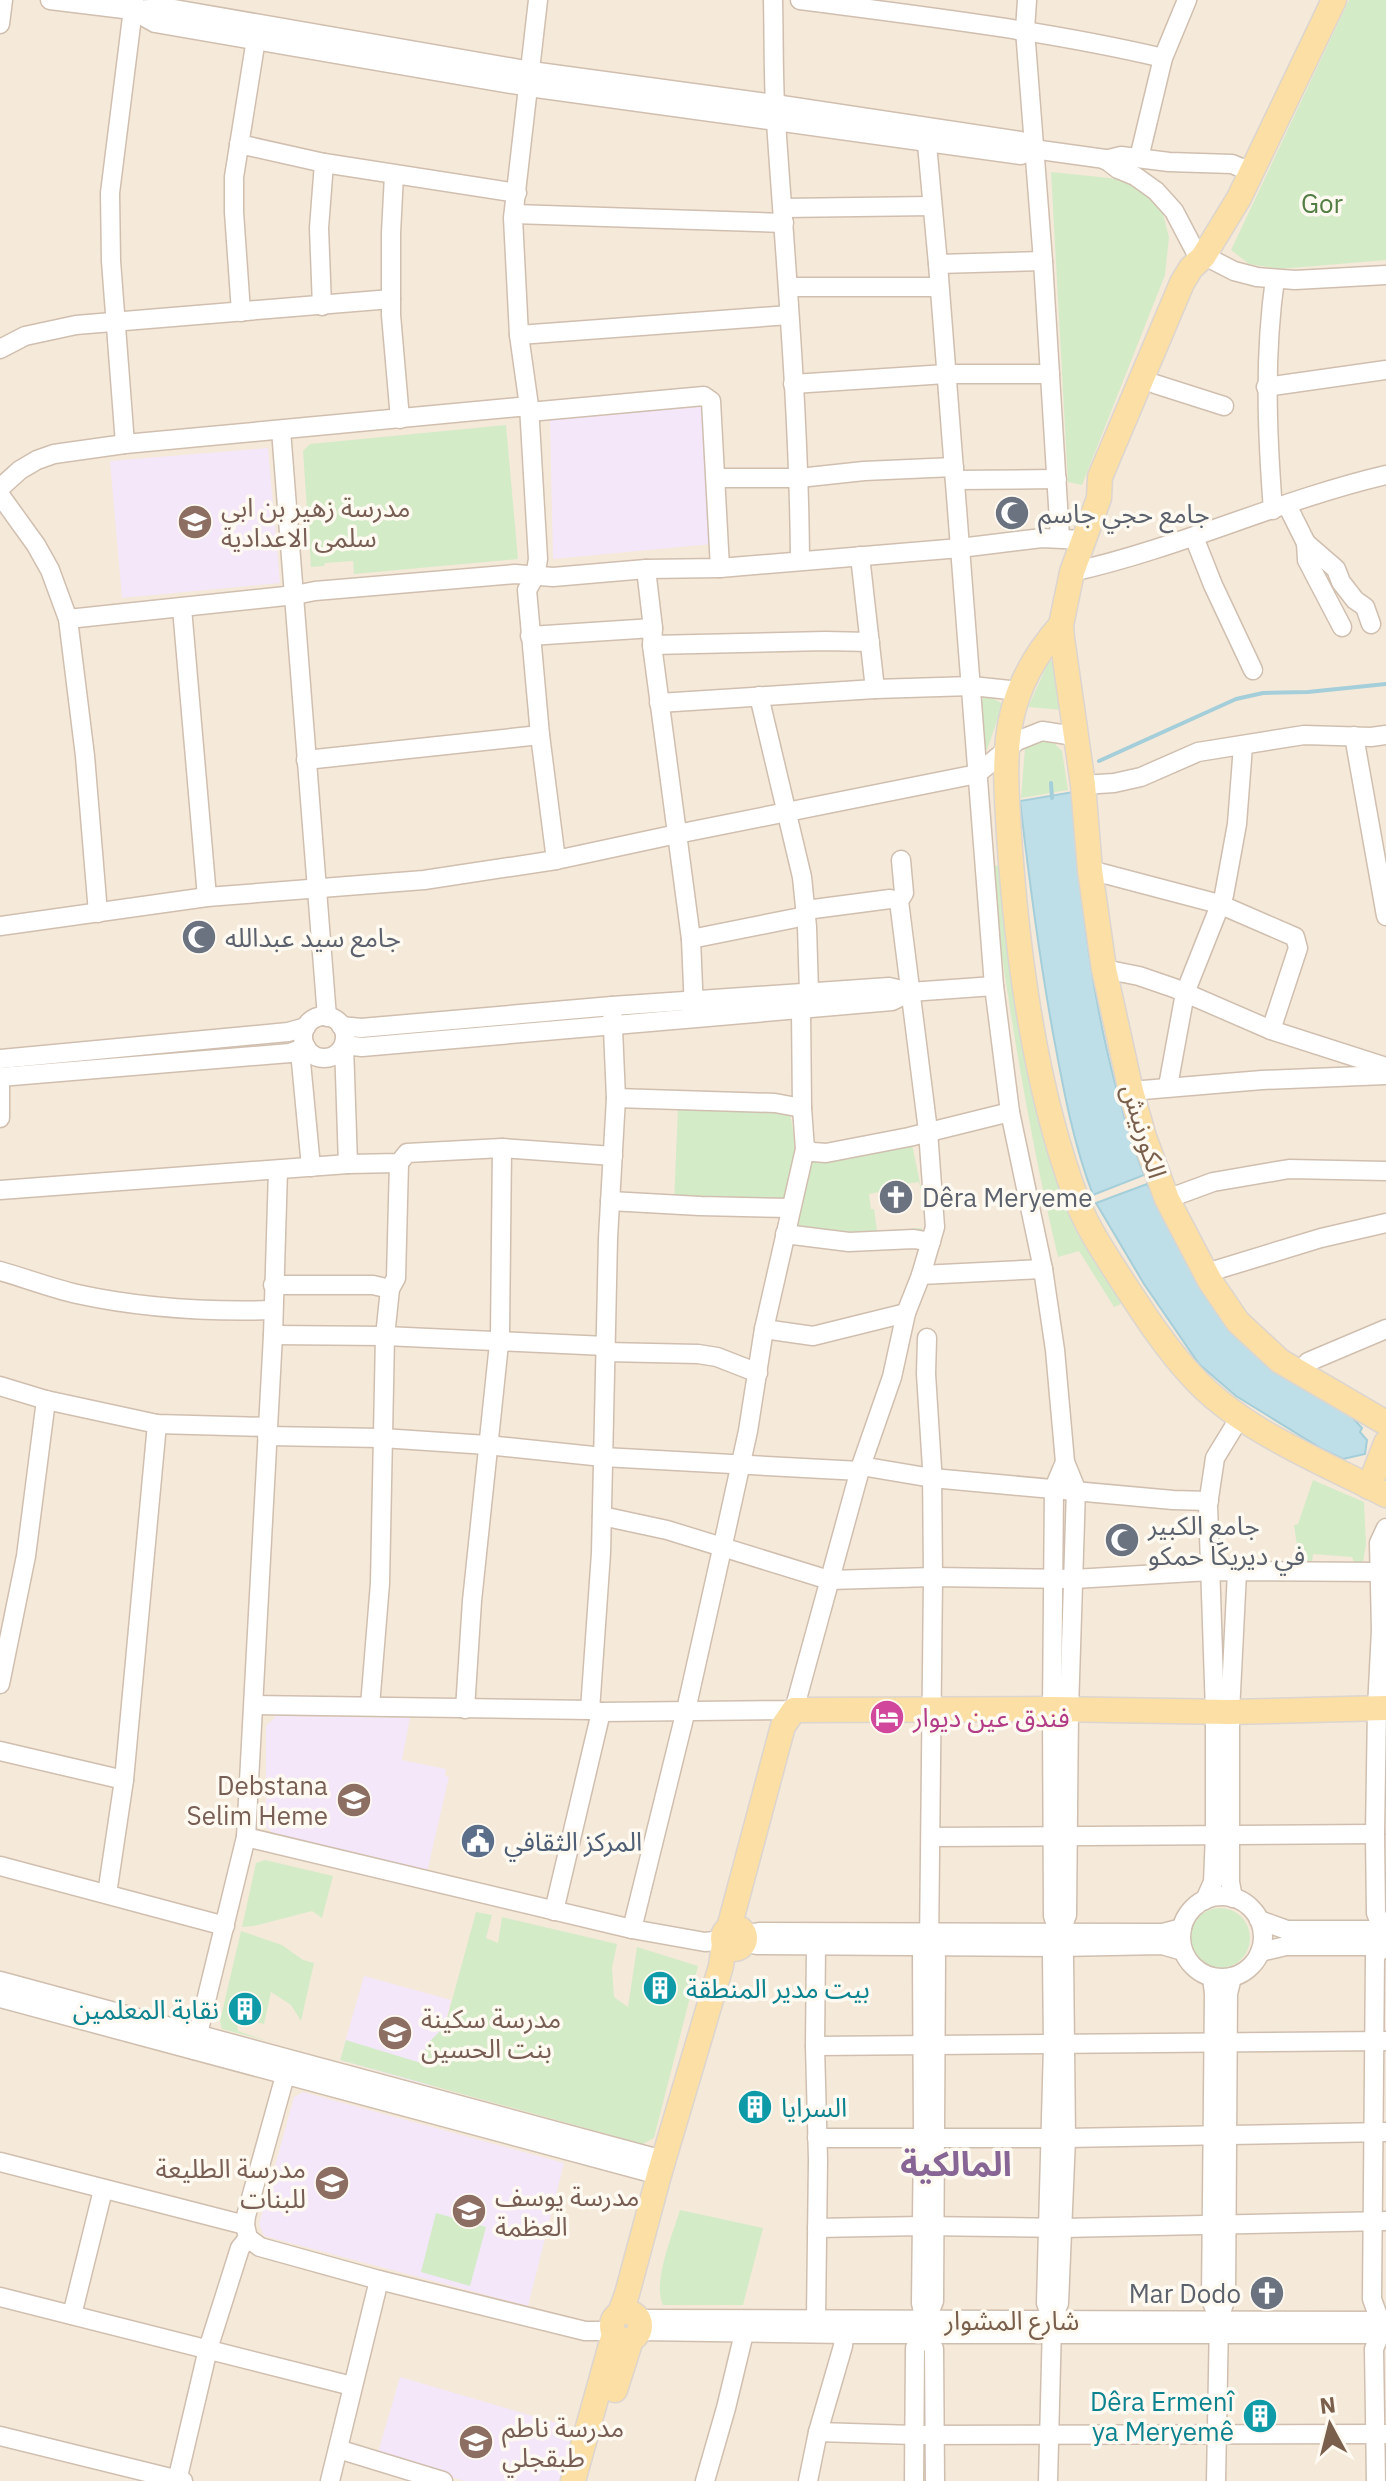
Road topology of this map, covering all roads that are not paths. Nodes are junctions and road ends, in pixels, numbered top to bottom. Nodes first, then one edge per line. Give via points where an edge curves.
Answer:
1 (3, 0) edge
2 (50, 0) edge
3 (538, 0) edge
4 (773, 0) edge
5 (800, 0) edge
6 (1027, 0) edge
7 (1187, 0) edge
8 (1334, 0) edge
9 (134, 5) edge
10 (0, 24) edge
11 (1025, 30) junction
12 (256, 39) junction
13 (1163, 58) junction
14 (530, 79) junction
15 (776, 112) junction
16 (239, 144) junction
17 (927, 144) junction
18 (1033, 149) junction
19 (1139, 158) junction
20 (1105, 160) junction
21 (324, 163) junction
22 (1251, 172) junction
23 (394, 175) junction
24 (517, 193) junction
25 (932, 206) junction
26 (514, 214) junction
27 (784, 215) junction
28 (1203, 257) junction
29 (1043, 261) junction
30 (938, 264) junction
31 (1386, 275) edge
32 (1275, 279) junction
33 (788, 287) junction
34 (939, 287) junction
35 (391, 299) junction
36 (322, 306) junction
37 (241, 312) junction
38 (789, 315) junction
39 (115, 322) junction
40 (519, 335) junction
41 (0, 349) edge
42 (1386, 370) edge
43 (946, 374) junction
44 (1050, 374) junction
45 (793, 384) junction
46 (1155, 384) junction
47 (1266, 387) junction
48 (1224, 406) dead end
49 (529, 409) junction
50 (400, 419) junction
51 (281, 430) junction
52 (125, 444) junction
53 (954, 473) junction
54 (1386, 475) edge
55 (716, 478) junction
56 (799, 478) junction
57 (1057, 479) junction
58 (0, 488) edge
59 (0, 495) edge
60 (1099, 498) junction
61 (1280, 508) junction
62 (1194, 537) junction
63 (1072, 539) junction
64 (1306, 543) junction
65 (960, 548) junction
66 (860, 556) junction
67 (800, 560) junction
68 (720, 568) junction
69 (646, 569) junction
70 (1072, 572) junction
71 (535, 576) junction
72 (295, 595) junction
73 (182, 608) junction
74 (68, 619) junction
75 (1371, 624) dead end
76 (1061, 625) junction
77 (1342, 627) dead end
78 (530, 636) junction
79 (652, 636) junction
80 (870, 642) junction
81 (1253, 670) dead end
82 (972, 686) junction
83 (875, 689) junction
84 (1019, 691) junction
85 (759, 696) junction
86 (659, 703) junction
87 (540, 735) junction
88 (1386, 735) edge
89 (1354, 736) junction
90 (1078, 743) junction
91 (1243, 746) junction
92 (1007, 749) junction
93 (306, 760) junction
94 (977, 774) junction
95 (1083, 785) junction
96 (785, 813) junction
97 (677, 834) junction
98 (556, 860) junction
99 (901, 860) dead end
100 (1090, 870) junction
101 (318, 888) junction
102 (207, 897) junction
103 (899, 901) junction
104 (1219, 904) junction
105 (98, 913) junction
106 (806, 913) junction
107 (1386, 916) edge
108 (0, 926) edge
109 (691, 939) junction
110 (1104, 969) junction
111 (994, 986) junction
112 (809, 992) junction
113 (910, 992) junction
114 (1185, 993) junction
115 (612, 1006) junction
116 (694, 1009) junction
117 (801, 1010) junction
118 (614, 1025) junction
119 (306, 1027) junction
120 (1271, 1030) junction
121 (344, 1034) junction
122 (298, 1050) junction
123 (0, 1059) edge
124 (1386, 1067) edge
125 (1386, 1075) edge
126 (0, 1077) edge
127 (1168, 1086) junction
128 (1131, 1091) junction
129 (616, 1098) junction
130 (802, 1108) junction
131 (1010, 1112) junction
132 (0, 1118) edge
133 (928, 1131) junction
134 (502, 1148) junction
135 (805, 1149) junction
136 (613, 1156) junction
137 (399, 1163) junction
138 (348, 1164) junction
139 (311, 1167) junction
140 (278, 1170) junction
141 (1386, 1171) edge
142 (0, 1190) edge
143 (1167, 1199) junction
144 (610, 1201) junction
145 (790, 1208) junction
146 (1386, 1223) edge
147 (785, 1234) junction
148 (931, 1242) junction
149 (1043, 1269) junction
150 (0, 1271) edge
151 (1206, 1273) junction
152 (921, 1275) junction
153 (273, 1285) junction
154 (390, 1289) junction
155 (273, 1310) junction
156 (906, 1313) junction
157 (764, 1329) junction
158 (1386, 1329) edge
159 (273, 1335) junction
160 (385, 1336) junction
161 (927, 1338) dead end
162 (500, 1342) junction
163 (606, 1349) junction
164 (758, 1373) junction
165 (1301, 1374) junction
166 (0, 1386) edge
167 (46, 1400) junction
168 (1240, 1417) junction
169 (1386, 1423) edge
170 (157, 1424) junction
171 (267, 1431) junction
172 (382, 1438) junction
173 (1386, 1443) edge
174 (487, 1445) junction
175 (603, 1457) junction
176 (1065, 1462) junction
177 (740, 1466) junction
178 (860, 1469) junction
179 (932, 1478) junction
180 (1376, 1487) edge
181 (1054, 1488) junction
182 (1076, 1489) junction
183 (1209, 1501) junction
184 (602, 1516) junction
185 (1386, 1528) edge
186 (722, 1549) junction
187 (1210, 1571) junction
188 (1237, 1572) junction
189 (1380, 1572) junction
190 (933, 1577) junction
191 (1055, 1578) junction
192 (1074, 1579) junction
193 (829, 1580) junction
194 (0, 1684) edge
195 (254, 1705) junction
196 (370, 1706) junction
197 (1382, 1708) edge
198 (465, 1709) junction
199 (1060, 1709) junction
200 (686, 1710) junction
201 (794, 1710) junction
202 (931, 1710) junction
203 (596, 1711) junction
204 (1223, 1712) junction
205 (0, 1751) edge
206 (124, 1780) junction
207 (1222, 1834) junction
208 (1375, 1834) junction
209 (246, 1837) junction
210 (932, 1837) junction
211 (1061, 1837) junction
212 (0, 1866) edge
213 (107, 1894) junction
214 (1233, 1898) junction
215 (1205, 1900) junction
216 (554, 1911) junction
217 (1259, 1920) junction
218 (225, 1926) junction
219 (1182, 1928) junction
220 (632, 1929) junction
221 (1385, 1937) edge
222 (735, 1938) junction
223 (929, 1940) junction
224 (1059, 1940) junction
225 (816, 1946) junction
226 (1183, 1951) junction
227 (1260, 1952) junction
228 (1212, 1977) junction
229 (1232, 1977) junction
230 (0, 1981) edge
231 (0, 1998) edge
232 (1381, 2041) edge
233 (1221, 2042) junction
234 (196, 2043) junction
235 (1059, 2045) junction
236 (815, 2046) junction
237 (930, 2046) junction
238 (287, 2067) junction
239 (1380, 2132) edge
240 (1220, 2134) junction
241 (930, 2136) junction
242 (1058, 2137) junction
243 (817, 2138) junction
244 (0, 2162) edge
245 (661, 2168) junction
246 (103, 2190) junction
247 (1379, 2222) edge
248 (928, 2226) junction
249 (1220, 2226) junction
250 (817, 2228) junction
251 (1055, 2228) junction
252 (246, 2231) junction
253 (379, 2280) junction
254 (0, 2297) edge
255 (72, 2315) junction
256 (816, 2318) junction
257 (627, 2326) junction
258 (746, 2326) junction
259 (1218, 2326) junction
260 (845, 2327) junction
261 (1052, 2327) junction
262 (1384, 2327) edge
263 (925, 2328) junction
264 (208, 2349) junction
265 (352, 2386) junction
266 (818, 2432) junction
267 (1048, 2433) junction
268 (1217, 2434) junction
269 (1381, 2434) edge
270 (914, 2435) junction
271 (933, 2435) junction
272 (0, 2436) edge
273 (338, 2449) junction
274 (179, 2480) edge
275 (330, 2481) edge
276 (443, 2481) edge
277 (573, 2481) edge
278 (590, 2481) edge
279 (705, 2481) edge
280 (808, 2481) edge
281 (914, 2481) edge
282 (935, 2481) edge
283 (1048, 2481) edge
284 (1216, 2481) edge
285 (1376, 2481) edge

1 - 10 street
2 - 9 street
3 - 14 street
4 - 15 street
5 - 11 street
6 - 11 street
7 - 13 street
8 - 22 main road
9 - 12 street via 155,23
9 - 14 street
9 - 39 street via 110,193
11 - 13 street
11 - 18 street
12 - 14 street
12 - 16 street
13 - 19 street
14 - 15 street
14 - 24 street
15 - 17 street
15 - 18 street via 1020,141
15 - 27 street
16 - 21 street
16 - 37 street via 234,212
17 - 18 street via 1021,155
17 - 25 street
18 - 20 street
18 - 29 street
19 - 20 street
19 - 22 street via 1232,164
20 - 28 street via 1156,191
21 - 23 street
21 - 36 street via 319,228
22 - 28 main road
23 - 24 street
23 - 35 street
24 - 26 street
25 - 27 street
25 - 30 street
26 - 27 street
26 - 40 street
27 - 33 street
28 - 32 street via 1234,271
28 - 46 main road via 1197,289
28 - 60 main road via 1182,283 1100,477
29 - 30 street
29 - 44 street
30 - 34 street
31 - 32 street
32 - 47 street
33 - 34 street
33 - 38 street
34 - 43 street
35 - 36 street
35 - 50 street
36 - 37 street
37 - 39 street
38 - 40 street
38 - 45 street
39 - 41 street via 25,336
39 - 52 street
40 - 49 street
42 - 47 street
43 - 44 street
43 - 45 street
43 - 53 street
44 - 57 street
45 - 56 street
46 - 48 street
46 - 60 main road via 1113,481
47 - 61 street via 1266,428
49 - 50 street
49 - 55 street via 704,396 711,401
49 - 71 street
50 - 51 street
51 - 52 street
51 - 72 street
52 - 58 street via 45,457
53 - 56 street via 864,471
53 - 57 street
53 - 65 street
54 - 61 street
55 - 56 street
55 - 68 street
56 - 67 street
57 - 63 street
59 - 74 street via 50,570
60 - 63 main road
61 - 62 street
61 - 64 street
62 - 70 street
62 - 81 street
63 - 65 street
63 - 70 main road
64 - 75 street via 1336,569 1365,607
64 - 77 street via 1307,560
65 - 66 street
65 - 82 street
66 - 67 street
66 - 80 street
67 - 68 street
68 - 69 street
69 - 71 street
69 - 79 street
70 - 76 main road
71 - 72 street
71 - 78 street via 527,590
72 - 73 street
72 - 93 street
73 - 74 street
73 - 102 street
74 - 105 street
76 - 84 main road
76 - 90 main road, الكورنيش
78 - 79 street
78 - 87 street
79 - 80 street
79 - 86 street
80 - 83 street
82 - 83 street
82 - 84 street
82 - 94 street
83 - 85 street
84 - 92 main road
85 - 86 street
85 - 96 street
86 - 97 street
87 - 93 street
87 - 98 street
88 - 89 street
89 - 91 street via 1304,735
89 - 107 street
90 - 92 street via 1068,735 1042,731
90 - 95 main road, الكورنيش
91 - 95 street via 1198,752 1141,777
91 - 104 street via 1237,824
92 - 94 street
92 - 168 main road via 1011,865 1031,1014 1049,1110 1079,1205 1158,1335 1191,1376
93 - 101 street
94 - 96 street
94 - 111 street
95 - 100 main road, الكورنيش
96 - 97 street
96 - 106 street
97 - 98 street
97 - 109 street
98 - 101 street via 424,880
99 - 103 street via 904,893
100 - 104 street
100 - 110 main road, الكورنيش
101 - 102 street
101 - 121 street
102 - 105 street
103 - 106 street
103 - 113 street
104 - 114 street
104 - 120 street via 1298,942
105 - 108 street
106 - 109 street
106 - 112 street
109 - 116 street
110 - 114 street
110 - 128 main road, الكورنيش
111 - 113 street
111 - 131 street
112 - 113 street via 889,987
112 - 116 street
112 - 117 street
113 - 117 street via 892,1001
113 - 133 street
114 - 120 street
114 - 127 street
115 - 116 street
115 - 118 street
115 - 121 street via 361,1028
116 - 117 street
116 - 118 street
117 - 130 street
118 - 121 street
118 - 129 street
119 - 121 street via 317,1018
119 - 122 street
119 - 123 street
120 - 124 street
121 - 122 street via 335,1055 322,1058
121 - 138 street
122 - 126 street
122 - 139 street
125 - 127 street
126 - 132 street
127 - 128 street
128 - 143 main road, الكورنيش
129 - 130 street
129 - 136 street
130 - 135 street
131 - 133 street
131 - 149 street
133 - 135 street via 826,1153
133 - 148 street via 935,1218
134 - 136 street
134 - 137 street via 407,1153
134 - 162 street
135 - 145 street
136 - 144 street
137 - 138 street
137 - 154 street via 396,1278
138 - 139 street
139 - 140 street
140 - 142 street
140 - 153 street
141 - 143 street via 1289,1169 1213,1182
143 - 151 main road, الكورنيش
144 - 145 street
144 - 163 street
145 - 147 street
146 - 151 street
147 - 148 street via 849,1242
147 - 157 street
148 - 152 street
149 - 152 street
149 - 176 street
150 - 155 street via 77,1294 163,1307
151 - 165 main road, الكورنيش via 1238,1322
152 - 156 street
153 - 154 street
153 - 155 street
154 - 160 street
155 - 159 street
156 - 157 street via 813,1336
156 - 178 street via 892,1377
157 - 164 street
158 - 165 street via 1308,1362
159 - 160 street
159 - 171 street
160 - 162 street
160 - 172 street
161 - 179 street
162 - 163 street
162 - 174 street
163 - 164 street via 717,1357
163 - 175 street
164 - 177 street
165 - 169 main road, الكورنيش
166 - 167 street
167 - 170 street
167 - 194 street via 26,1556
168 - 180 main road
168 - 183 street via 1215,1458
170 - 171 street
170 - 206 street
171 - 172 street
171 - 195 street
172 - 174 street
172 - 196 street via 380,1583
173 - 180 main road
174 - 175 street
174 - 198 street
175 - 177 street
175 - 184 street
176 - 181 street
176 - 182 street
177 - 178 street
177 - 186 street
178 - 179 street
178 - 193 street
179 - 181 street
179 - 190 street
181 - 182 street
181 - 191 street
182 - 183 street
182 - 192 street
183 - 187 street
184 - 186 street
184 - 203 street
185 - 189 street via 1379,1543
186 - 193 street
186 - 200 street
187 - 188 street
187 - 192 street
187 - 204 street
188 - 189 street
188 - 204 street
189 - 197 street
190 - 191 street
190 - 193 street
190 - 202 street
191 - 192 street
191 - 199 street
192 - 199 street
193 - 201 street
195 - 196 street
195 - 209 street
196 - 198 street
197 - 204 main road
197 - 208 street
198 - 203 street
199 - 202 main road
199 - 204 main road
199 - 211 street
200 - 201 street
200 - 203 street
200 - 220 street
201 - 202 main road
201 - 222 main road via 796,1730
202 - 210 street
203 - 216 street
204 - 207 street
205 - 206 street
206 - 213 street
207 - 208 street
207 - 211 street
207 - 214 street
207 - 215 street
208 - 221 street via 1376,1913
209 - 216 street
209 - 218 street
210 - 211 street
210 - 223 street
211 - 224 street via 1053,1916
212 - 213 street
213 - 218 street
214 - 215 street
214 - 217 street
215 - 219 street
216 - 220 street
217 - 221 street via 1287,1930
217 - 227 street
218 - 234 street
219 - 224 street
219 - 226 street
220 - 222 street via 705,1942
221 - 227 street
221 - 232 street via 1375,1956
222 - 223 street via 759,1932
222 - 225 street via 757,1945
222 - 245 main road via 721,1966
222 - 257 main road via 645,2278
223 - 224 street
223 - 225 street
223 - 237 street via 922,1957
224 - 226 street via 1162,1945
224 - 235 street via 1052,1957
225 - 236 street
226 - 228 street via 1199,1972
227 - 229 street via 1254,1964
228 - 229 street
228 - 233 street
229 - 233 street
230 - 234 street
231 - 234 street
232 - 233 street
232 - 239 street
233 - 235 street
233 - 240 street
234 - 238 street
235 - 237 street
235 - 242 street
236 - 237 street
236 - 243 street
237 - 241 street
238 - 245 street
238 - 252 street
239 - 240 street
239 - 247 street
240 - 242 street
240 - 249 street
241 - 242 street
241 - 243 street
241 - 248 street
242 - 251 street
243 - 250 street
244 - 246 street, شارع المشوار
245 - 257 main road via 627,2294
246 - 252 street, شارع المشوار
246 - 255 street
247 - 249 street
247 - 262 street via 1372,2299
248 - 250 street
248 - 251 street
248 - 263 street via 921,2303
249 - 251 street
249 - 259 street via 1211,2300
250 - 256 street
251 - 261 street via 1046,2303
252 - 253 street, شارع المشوار via 260,2247
252 - 264 street
253 - 257 street, شارع المشوار via 585,2331
253 - 265 street
254 - 255 street
255 - 264 street
256 - 258 street, شارع المشوار
256 - 260 street, شارع المشوار
257 - 258 street, شارع المشوار
257 - 277 main road
257 - 278 main road
258 - 260 street, شارع المشوار
258 - 279 street
259 - 261 street, شارع المشوار
259 - 262 street, شارع المشوار
259 - 268 street
260 - 263 street, شارع المشوار
260 - 266 street
261 - 263 street, شارع المشوار
261 - 267 street
262 - 269 street via 1374,2349
263 - 270 street via 915,2348
263 - 271 street via 934,2349
264 - 265 street
264 - 274 street
265 - 273 street
266 - 270 street
266 - 280 street
267 - 268 street
267 - 271 street
267 - 283 street
268 - 269 street
268 - 284 street
269 - 285 street
270 - 271 street
270 - 281 street
271 - 282 street
272 - 274 street
273 - 275 street
273 - 276 street

